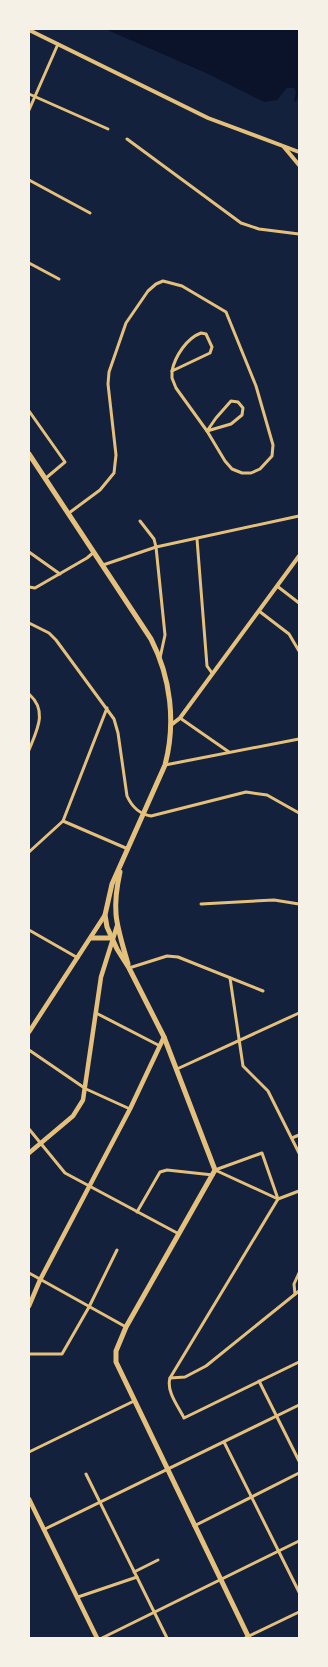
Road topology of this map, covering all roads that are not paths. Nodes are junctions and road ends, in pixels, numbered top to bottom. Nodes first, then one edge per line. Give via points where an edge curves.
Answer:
1 (29, 30) edge
2 (58, 44) junction
3 (29, 94) edge
4 (35, 97) junction
5 (29, 110) edge
6 (108, 129) dead end
7 (127, 138) dead end
8 (284, 147) junction
9 (299, 152) edge
10 (299, 165) edge
11 (29, 180) edge
12 (90, 213) dead end
13 (299, 234) edge
14 (29, 263) edge
15 (59, 279) dead end
16 (172, 370) junction
17 (29, 411) edge
18 (207, 431) junction
19 (30, 456) edge
20 (46, 478) junction
21 (69, 514) junction
22 (299, 516) edge
23 (140, 521) dead end
24 (197, 539) junction
25 (156, 547) junction
26 (29, 552) edge
27 (94, 552) junction
28 (299, 556) edge
29 (103, 565) junction
30 (60, 574) junction
31 (277, 586) junction
32 (29, 587) edge
33 (298, 602) edge
34 (259, 611) junction
35 (29, 623) edge
36 (299, 651) edge
37 (160, 660) junction
38 (212, 673) junction
39 (29, 694) edge
40 (107, 708) junction
41 (180, 718) junction
42 (171, 725) junction
43 (299, 739) edge
44 (29, 750) edge
45 (228, 752) junction
46 (165, 765) junction
47 (299, 812) edge
48 (143, 814) junction
49 (63, 822) junction
50 (128, 849) junction
51 (29, 852) edge
52 (122, 866) junction
53 (201, 904) dead end
54 (299, 904) edge
55 (105, 915) junction
56 (117, 926) junction
57 (29, 930) edge
58 (91, 938) junction
59 (112, 938) junction
60 (78, 958) junction
61 (129, 968) junction
62 (230, 978) junction
63 (263, 991) dead end
64 (95, 1013) junction
65 (299, 1013) edge
66 (29, 1032) edge
67 (164, 1037) junction
68 (239, 1041) junction
69 (160, 1046) junction
70 (29, 1050) edge
71 (177, 1069) junction
72 (86, 1089) junction
73 (130, 1109) junction
74 (29, 1129) edge
75 (299, 1135) edge
76 (292, 1138) junction
77 (40, 1144) junction
78 (29, 1153) edge
79 (299, 1153) edge
80 (214, 1172) junction
81 (89, 1187) junction
82 (299, 1191) edge
83 (278, 1200) junction
84 (137, 1212) junction
85 (180, 1234) junction
86 (117, 1250) dead end
87 (29, 1273) edge
88 (299, 1273) edge
89 (40, 1280) junction
90 (299, 1291) edge
91 (295, 1294) junction
92 (29, 1306) edge
93 (89, 1307) junction
94 (126, 1327) junction
95 (29, 1354) edge
96 (299, 1362) edge
97 (170, 1378) junction
98 (259, 1382) junction
99 (134, 1401) junction
100 (299, 1405) edge
101 (277, 1416) junction
102 (224, 1442) junction
103 (29, 1452) edge
104 (299, 1461) edge
105 (166, 1470) junction
106 (299, 1473) edge
107 (86, 1474) dead end
108 (252, 1497) junction
109 (29, 1499) edge
110 (99, 1501) junction
111 (194, 1526) junction
112 (45, 1529) junction
113 (299, 1541) edge
114 (279, 1551) junction
115 (158, 1560) dead end
116 (134, 1572) junction
117 (137, 1577) junction
118 (220, 1579) junction
119 (299, 1592) edge
120 (78, 1597) junction
121 (154, 1612) junction
122 (299, 1612) edge
123 (97, 1638) edge
124 (102, 1638) edge
125 (167, 1638) edge
126 (247, 1638) edge

1 - 2 street
2 - 4 street
2 - 8 street via 208,118
3 - 4 street
4 - 5 street
4 - 6 street
7 - 13 street via 241,223 259,229
8 - 9 street
8 - 10 street
11 - 12 street
14 - 15 street
16 - 16 street via 210,353 212,347 206,334 195,335 177,355
16 - 18 street via 176,388
17 - 20 street via 65,462
18 - 18 street via 231,424 242,415 243,408 238,402 231,401
18 - 21 street via 225,461 232,469 242,473 260,469 272,456 273,445 256,386 226,312 182,286 163,281 148,290 126,323 109,372 108,384 116,455 114,473 100,490
19 - 20 main road
20 - 21 main road
21 - 27 main road
22 - 24 street
23 - 25 street via 151,534
24 - 25 street
24 - 38 street via 207,666
25 - 29 street
25 - 37 street via 165,635
26 - 30 street
27 - 29 main road
27 - 30 street
28 - 31 street
29 - 37 main road via 151,639
30 - 32 street via 35,588
31 - 33 street
31 - 34 street
34 - 36 street via 289,634
34 - 38 street
35 - 40 street via 53,636
37 - 42 main road via 167,684
38 - 41 street
39 - 44 street via 36,701 40,717
40 - 48 street via 118,733 127,796 131,805
40 - 49 street
41 - 42 street
41 - 45 street
42 - 46 main road
43 - 45 street
45 - 46 street
46 - 48 main road
47 - 48 street via 267,795 246,792 151,816
48 - 50 main road
49 - 50 street
49 - 51 street
50 - 52 main road
52 - 55 main road via 112,884
52 - 56 main road via 115,895
53 - 54 street via 274,900
55 - 58 main road
55 - 59 main road
56 - 59 main road
56 - 61 main road
57 - 60 street
58 - 59 main road
58 - 60 main road
59 - 61 main road
59 - 64 main road via 101,977
60 - 66 main road
61 - 62 street via 167,956 178,957
61 - 67 main road
62 - 63 street
62 - 68 street
64 - 69 street
64 - 72 main road
65 - 68 street
67 - 69 main road
67 - 71 main road
68 - 71 street
68 - 76 street via 243,1066 268,1091
69 - 73 main road
70 - 72 street
71 - 80 main road
72 - 73 street
72 - 77 main road via 83,1100 73,1116
73 - 81 main road
74 - 77 street
75 - 76 street
76 - 79 street
77 - 78 main road
77 - 81 street via 65,1173
80 - 83 street
80 - 83 street via 262,1153
80 - 84 street via 160,1172
80 - 85 main road
81 - 84 street
81 - 89 main road
82 - 83 street
83 - 97 street
84 - 85 street
85 - 94 main road
86 - 93 street
87 - 89 street
88 - 91 street via 294,1284
89 - 92 main road
89 - 93 street
90 - 91 street
91 - 97 street via 206,1366 185,1377
93 - 94 street
93 - 95 street via 62,1354
94 - 99 main road via 116,1351 116,1362
96 - 98 street
97 - 98 street via 168,1385 184,1418
98 - 101 street
99 - 103 street
99 - 105 main road
100 - 101 street
101 - 102 street
101 - 104 street
102 - 105 street
102 - 108 street
105 - 110 street
105 - 111 main road
106 - 108 street
107 - 110 street
108 - 111 street
108 - 114 street
109 - 112 main road
110 - 112 street
110 - 116 street
111 - 118 main road
112 - 120 main road
113 - 114 street
114 - 118 street
114 - 119 street
115 - 116 street
116 - 117 street
117 - 120 street
117 - 121 street
118 - 121 street
118 - 126 main road
120 - 123 main road
121 - 124 street
121 - 125 street
122 - 126 street

